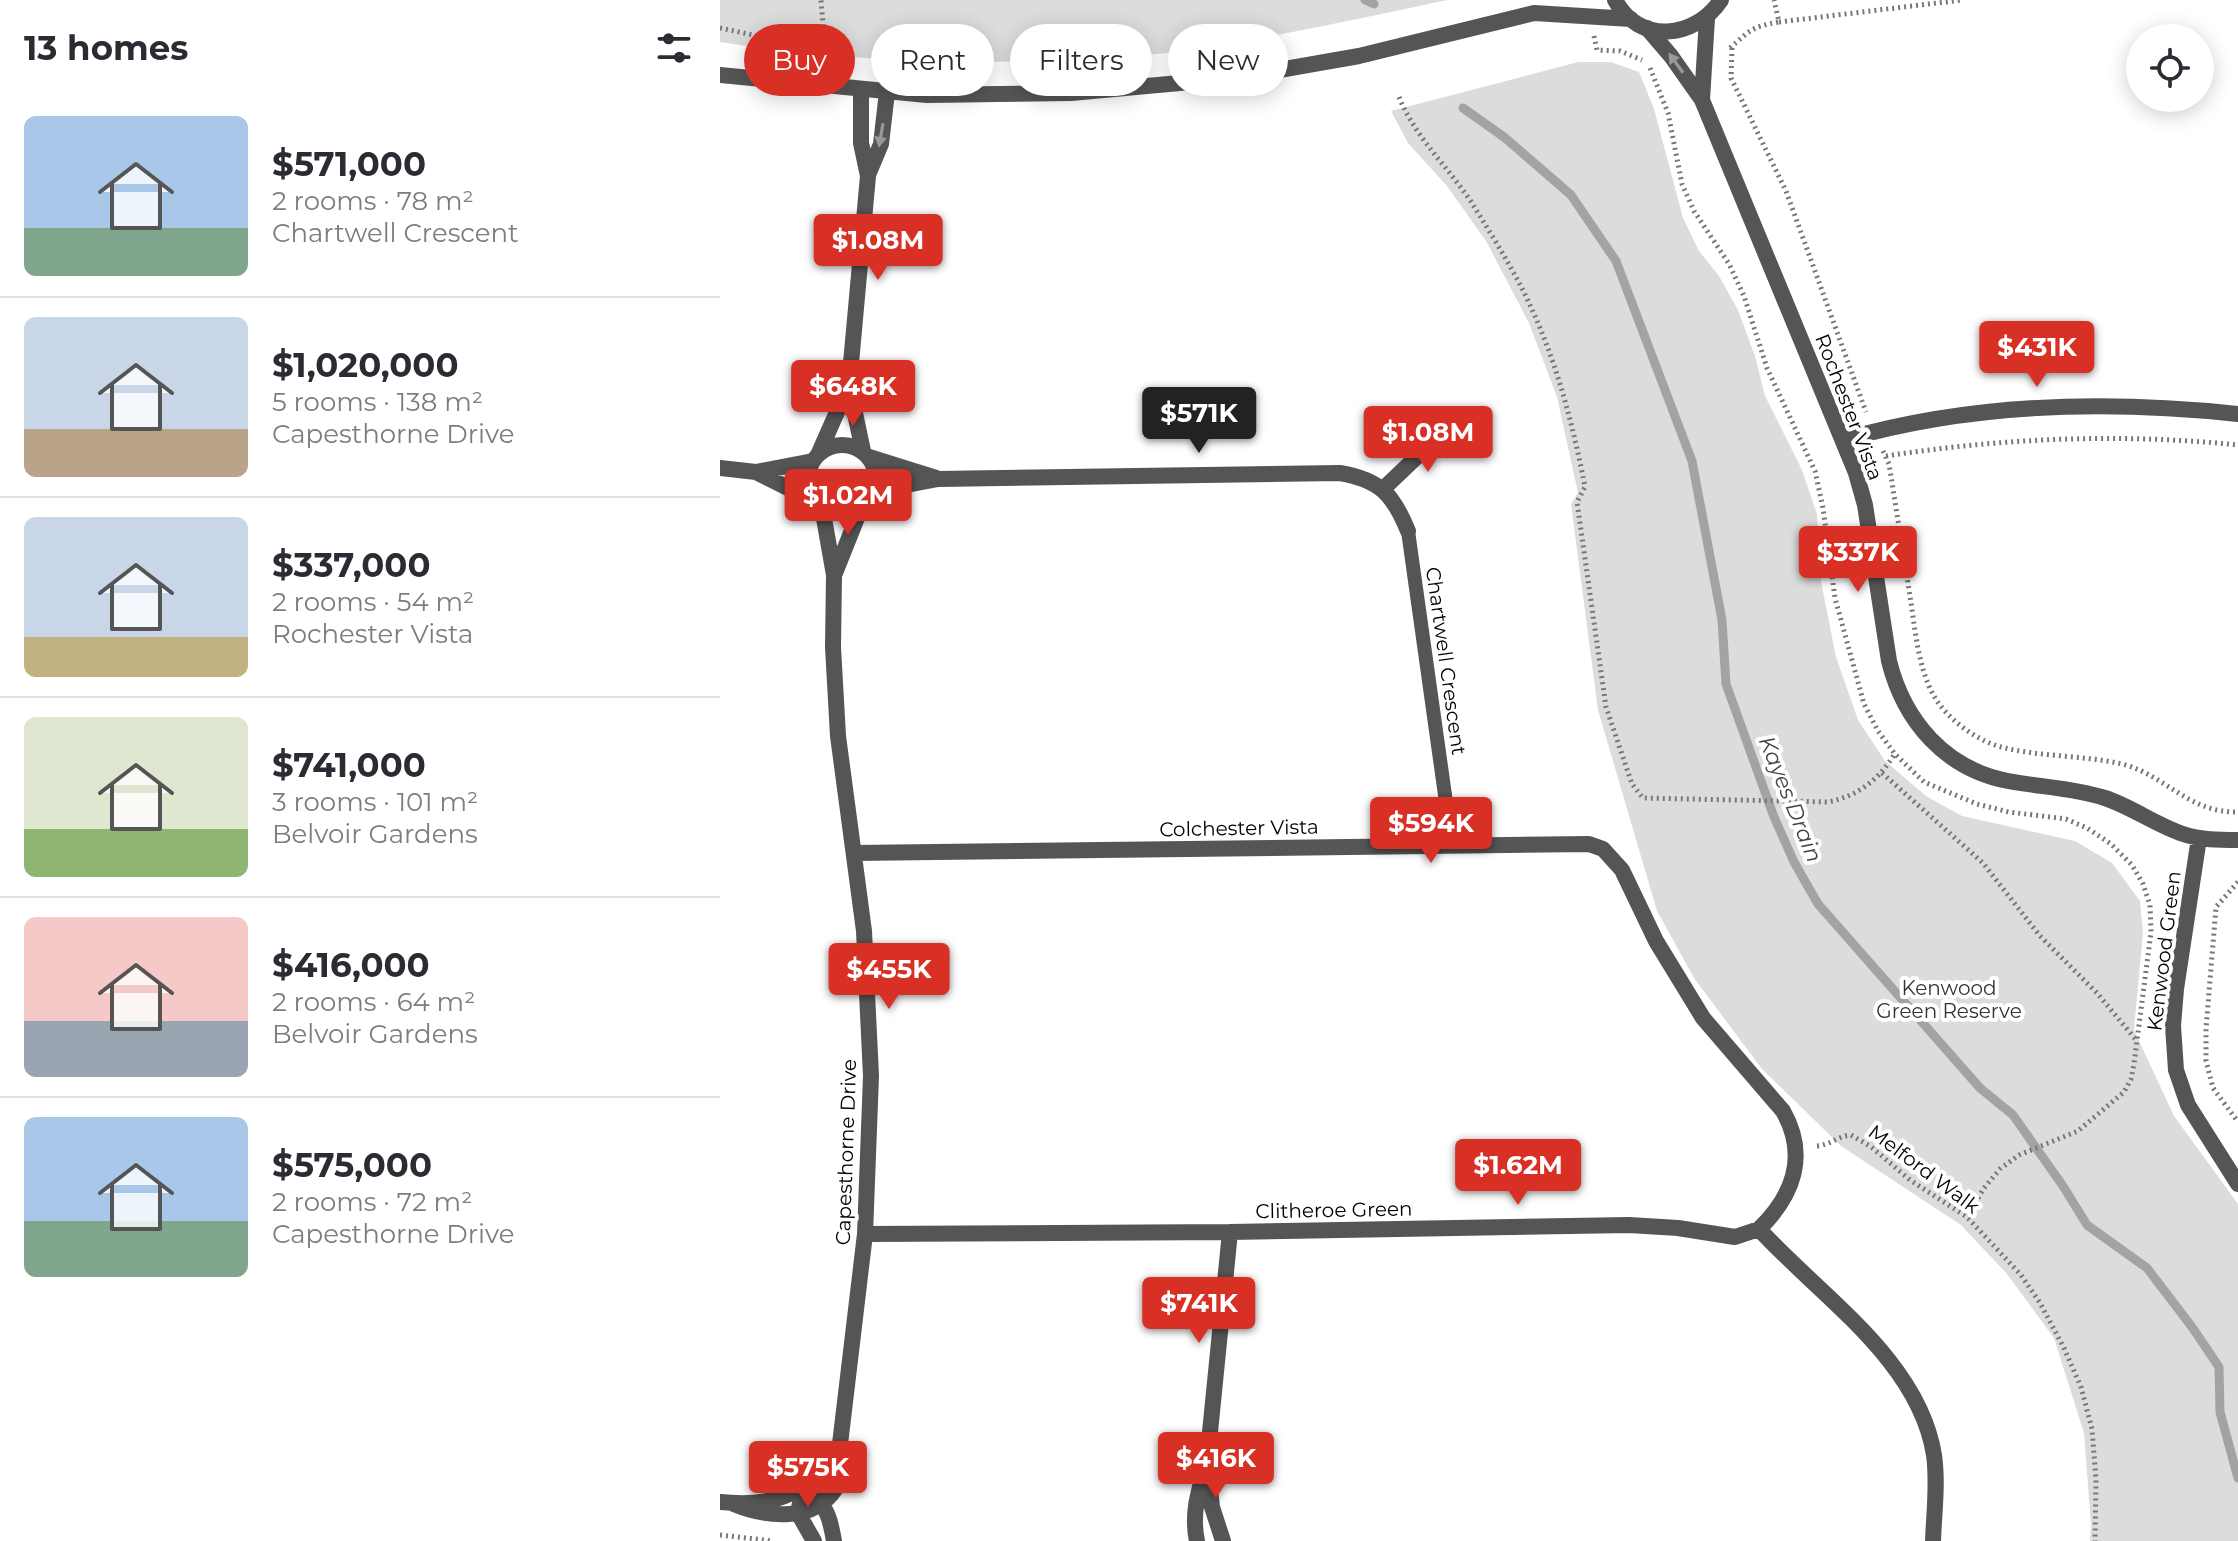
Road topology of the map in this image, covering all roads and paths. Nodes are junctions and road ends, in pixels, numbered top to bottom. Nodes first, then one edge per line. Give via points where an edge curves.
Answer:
1 (821, 0) edge
2 (1550, 0) edge
3 (1615, 0) edge
4 (1721, 0) edge
5 (1962, 0) edge
6 (1534, 13) junction
7 (1707, 18) junction
8 (1631, 19) junction
9 (1779, 22) dead end
10 (720, 28) edge
11 (1647, 28) junction
12 (1732, 48) dead end
13 (720, 75) edge
14 (861, 91) junction
15 (871, 91) edge
16 (994, 95) edge
17 (887, 96) edge
18 (1399, 97) dead end
19 (1702, 100) junction
20 (868, 176) junction
21 (849, 385) junction
22 (2238, 414) edge
23 (1445, 430) dead end
24 (1874, 431) junction
25 (1843, 440) junction
26 (2238, 445) edge
27 (866, 454) junction
28 (1886, 456) junction
29 (815, 458) junction
30 (720, 468) edge
31 (756, 472) junction
32 (938, 479) junction
33 (1383, 489) junction
34 (875, 491) junction
35 (819, 505) junction
36 (861, 508) junction
37 (1408, 531) joint
38 (834, 575) junction
39 (1895, 754) dead end
40 (1882, 773) junction
41 (2238, 812) edge
42 (2199, 838) junction
43 (2238, 840) edge
44 (1452, 845) junction
45 (854, 853) junction
46 (2238, 882) edge
47 (2137, 1041) dead end
48 (2238, 1122) edge
49 (1796, 1148) junction
50 (2220, 1152) junction
51 (2238, 1169) edge
52 (2238, 1184) edge
53 (1759, 1229) junction
54 (1230, 1232) junction
55 (865, 1234) junction
56 (840, 1444) junction
57 (1207, 1462) junction
58 (802, 1489) junction
59 (821, 1502) junction
60 (727, 1503) edge
61 (798, 1513) junction
62 (720, 1535) edge
63 (773, 1541) edge
64 (814, 1541) edge
65 (834, 1541) edge
66 (1197, 1541) edge
67 (1223, 1541) edge
68 (1933, 1541) edge
69 (2095, 1541) edge

1 - 10 path via 824,36 812,37 805,46
2 - 6 street
3 - 8 street
4 - 7 street
5 - 9 path
6 - 8 street
6 - 16 street via 1359,56 1223,79
7 - 11 street via 1678,31
7 - 19 street, Rochester Vista
8 - 11 street
19 -> 11 street, Rochester Vista
12 - 24 path via 1731,78 1786,191
13 - 14 street
14 - 15 street
14 - 20 street via 861,143
17 -> 20 street via 881,144
18 - 40 path via 1413,127 1471,202 1503,255 1530,304 1555,368 1585,487 1577,502 1606,707 1632,784 1643,798 1828,802 1851,797
19 - 25 street, Rochester Vista
20 - 21 street
21 - 27 street
21 - 29 street
22 - 24 street via 2128,407 2035,409 1951,416
23 - 33 street
24 - 25 street
24 - 28 path
25 - 42 street, Rochester Vista via 1865,505 1895,684 1929,738 1957,762 1992,777 2089,793
26 - 28 path via 2058,438
27 - 29 street via 844,445
27 - 32 street
27 - 34 street via 877,473
28 - 41 path via 1925,673 1949,716 1999,747 2125,765 2202,807
29 - 31 street
29 - 35 street via 808,482
30 - 31 street
31 - 35 street
32 - 33 street via 1340,473 1364,477
32 - 34 street
33 - 37 street, Chartwell Crescent via 1398,505
34 - 36 street
35 - 36 street via 841,514
35 - 38 street, Capesthorne Drive
36 - 38 street, Capesthorne Drive
37 - 44 lane, Chartwell Crescent
38 - 45 street, Capesthorne Drive via 836,699
39 - 40 path
40 - 47 path via 1983,863 2040,936
42 - 43 street, Rochester Vista
42 - 50 street, Kenwood Green via 2180,951 2173,1047 2188,1105
44 - 45 street, Colchester Vista
44 - 49 street, Colchester Vista via 1589,844 1603,849 1622,870 1656,941 1703,1018 1783,1111
45 - 55 street, Capesthorne Drive via 869,1000
46 - 48 path via 2216,907 2206,1029 2213,1088
49 - 53 street, Colchester Vista via 1786,1197
49 - 69 path, Melford Walk via 1827,1145 1851,1135 1967,1217 2021,1275 2081,1387 2092,1429
50 - 51 street, Kenwood Green
50 - 52 street, Kenwood Green
53 - 54 street, Clitheroe Green via 1735,1237 1629,1225
53 - 68 street via 1882,1352 1912,1392 1934,1456
54 - 55 street, Clitheroe Green
54 - 57 street
55 - 56 street, Capesthorne Drive
56 - 58 street, Capesthorne Drive
56 - 59 street, Capesthorne Drive via 837,1487
57 - 66 street via 1196,1498
57 - 67 street via 1212,1507
58 - 59 street
58 - 60 street via 787,1497
58 - 61 street
59 - 61 street
59 - 65 street
60 - 61 street via 775,1516
61 - 64 street
62 - 63 path

